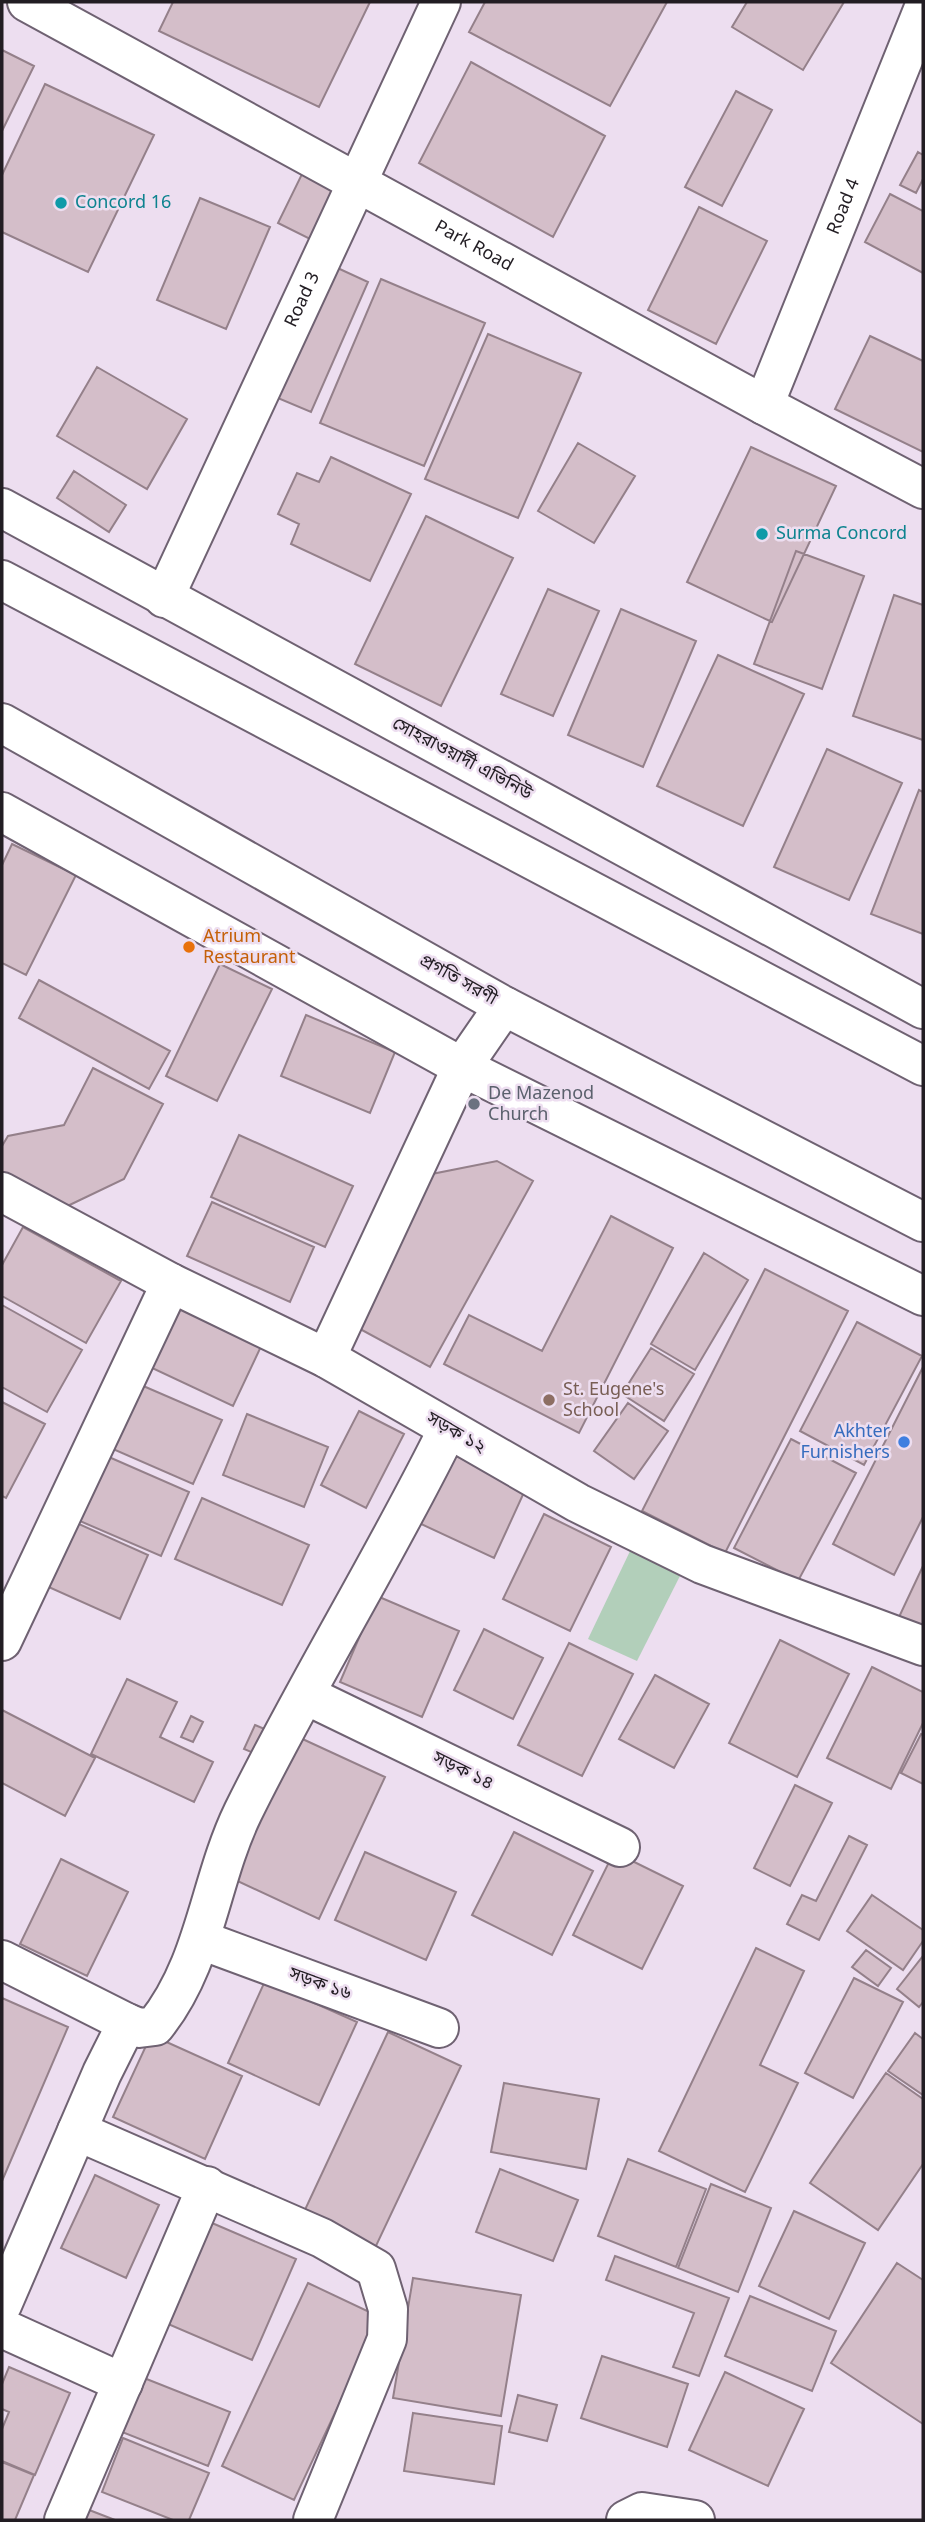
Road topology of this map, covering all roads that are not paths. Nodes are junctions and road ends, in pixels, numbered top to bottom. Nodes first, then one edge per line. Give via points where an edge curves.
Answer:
1 (27, 2) edge
2 (441, 2) edge
3 (923, 10) edge
4 (359, 183) junction
5 (764, 405) junction
6 (923, 489) edge
7 (2, 508) edge
8 (2, 580) edge
9 (164, 598) junction
10 (2, 723) edge
11 (2, 812) edge
12 (504, 1006) junction
13 (923, 1009) edge
14 (923, 1066) edge
15 (462, 1068) junction
16 (2, 1192) edge
17 (923, 1222) edge
18 (171, 1283) junction
19 (923, 1296) edge
20 (326, 1357) junction
21 (448, 1429) junction
22 (2, 1641) edge
23 (923, 1646) edge
24 (306, 1695) junction
25 (620, 1847) dead end
26 (201, 1940) junction
27 (2, 1961) edge
28 (127, 2024) junction
29 (439, 2028) dead end
30 (77, 2132) junction
31 (207, 2186) junction
32 (2, 2305) edge
33 (2, 2329) edge
34 (123, 2383) junction
35 (64, 2520) edge
36 (313, 2520) edge
37 (626, 2520) edge
38 (695, 2520) edge

1 - 4 street, Park Road
2 - 4 street, Road 3
3 - 5 street, Road 4
4 - 5 street, Park Road
4 - 9 street, Road 3
5 - 6 street, Park Road
7 - 9 street, সোহরাওয়ার্দী এভিনিউ
8 - 14 street
9 - 13 street, সোহরাওয়ার্দী এভিনিউ
10 - 12 street, প্রগতি সরণী
11 - 15 street
12 - 15 street
12 - 17 street, প্রগতি সরণী
15 - 19 street
15 - 20 street
16 - 18 street, সড়ক ১২
18 - 20 street, সড়ক ১২
18 - 22 street
20 - 21 street, সড়ক ১২
21 - 23 street, সড়ক ১২ via 578,1503 702,1563
21 - 24 street
24 - 25 street, সড়ক ১৪
24 - 26 street via 242,1815
26 - 28 street via 176,2000 155,2026
26 - 29 street, সড়ক ১৬
27 - 28 street
28 - 30 street
30 - 31 street
30 - 32 street
31 - 34 street
31 - 36 street via 321,2238 376,2269 387,2309 387,2339
33 - 34 street
34 - 35 street
37 - 38 street via 642,2512

